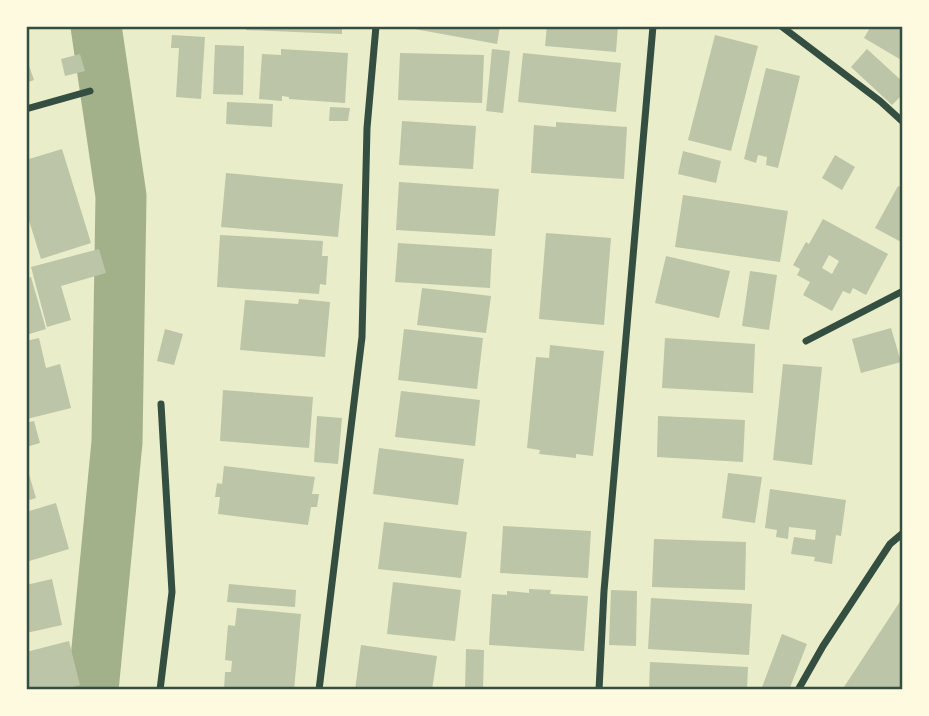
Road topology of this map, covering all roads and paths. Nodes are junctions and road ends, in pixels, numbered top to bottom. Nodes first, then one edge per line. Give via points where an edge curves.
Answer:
1 (376, 26) edge
2 (653, 26) edge
3 (781, 26) edge
4 (90, 91) dead end
5 (26, 109) edge
6 (903, 122) edge
7 (903, 291) edge
8 (806, 341) dead end
9 (161, 404) dead end
10 (903, 533) edge
11 (160, 690) edge
12 (319, 690) edge
13 (599, 690) edge
14 (798, 690) edge

1 - 12 street via 367,128 362,337
2 - 13 street
3 - 6 street
4 - 5 street
7 - 8 street
9 - 11 street via 172,592
10 - 14 street via 890,544

